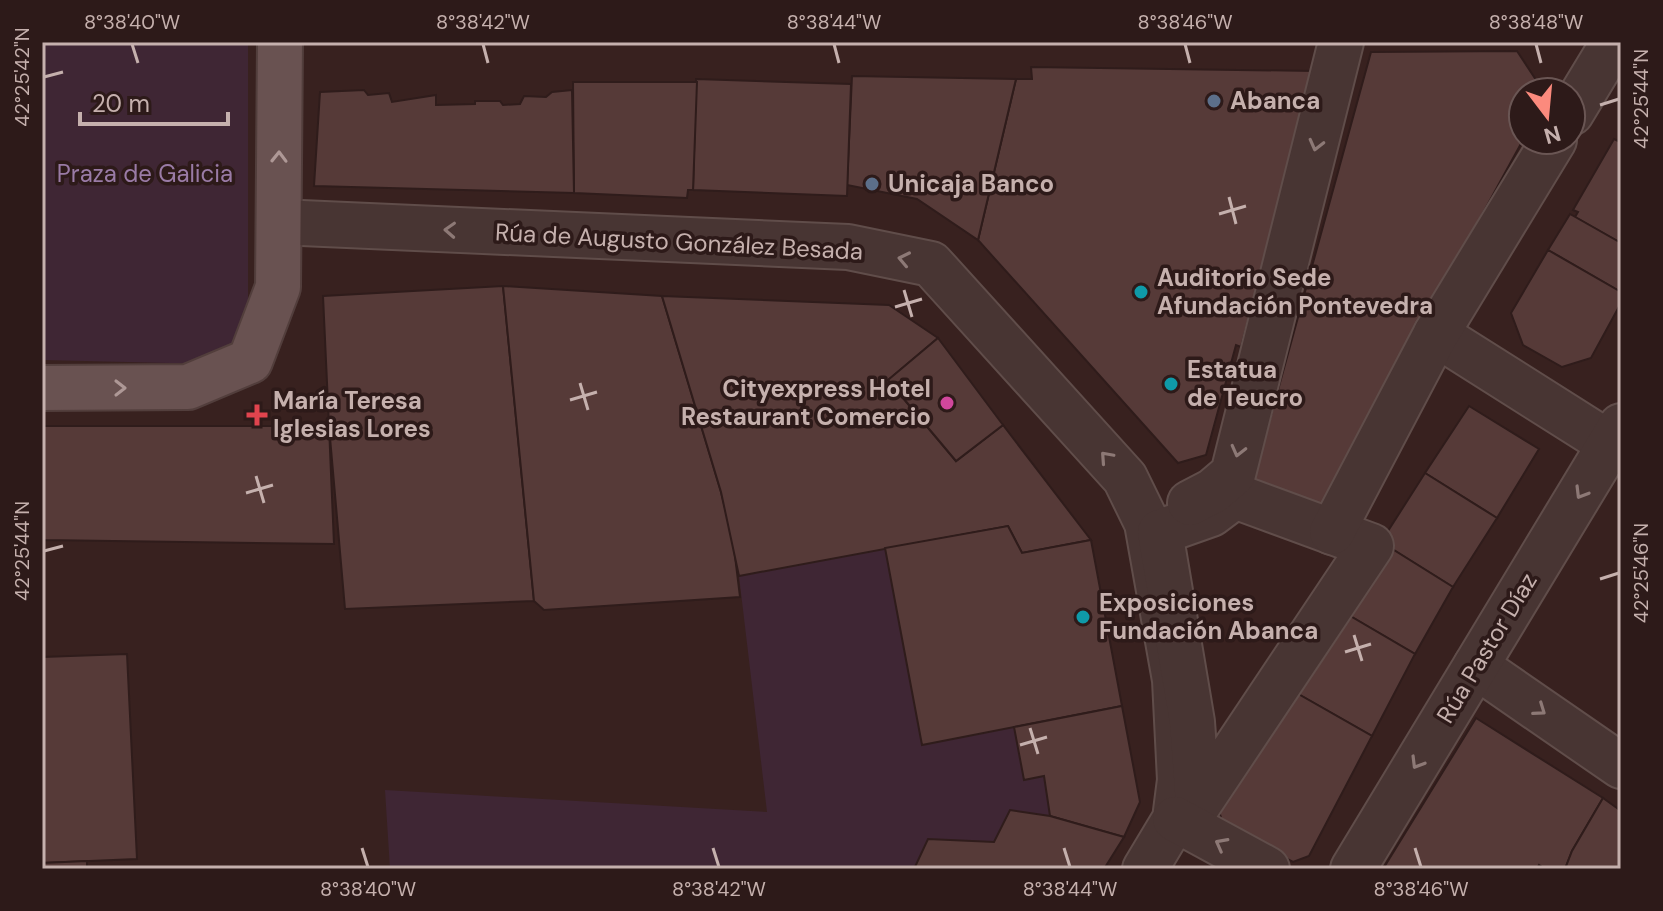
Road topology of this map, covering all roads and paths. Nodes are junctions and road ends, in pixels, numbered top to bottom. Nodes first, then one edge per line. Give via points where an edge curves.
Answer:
1 (280, 42) edge
2 (1341, 42) edge
3 (1614, 42) edge
4 (1587, 87) edge
5 (1544, 156) edge
6 (279, 222) junction
7 (1436, 334) junction
8 (42, 388) edge
9 (1616, 435) edge
10 (1147, 523) junction
11 (1332, 532) junction
12 (1476, 666) junction
13 (1621, 766) edge
14 (1175, 819) junction
15 (1145, 869) edge
16 (1267, 869) edge
17 (1353, 869) edge

6 -> 1 main road
2 -> 10 street via 1233,474 1213,491
3 - 4 street
5 - 7 street
8 -> 6 main road via 188,387 250,361 278,287
10 -> 6 street, Rúa de Augusto González Besada via 1125,478 931,264 848,247
7 - 9 street
7 - 11 street
9 -> 12 street, Rúa Pastor Díaz
10 - 14 street, Rúa de Augusto González Besada via 1175,680 1180,780
11 - 11 street via 1371,546 1198,805 1192,722 1160,532 1211,514 1235,496
12 -> 13 street
12 -> 17 street, Rúa Pastor Díaz
14 - 15 street
16 -> 14 street

